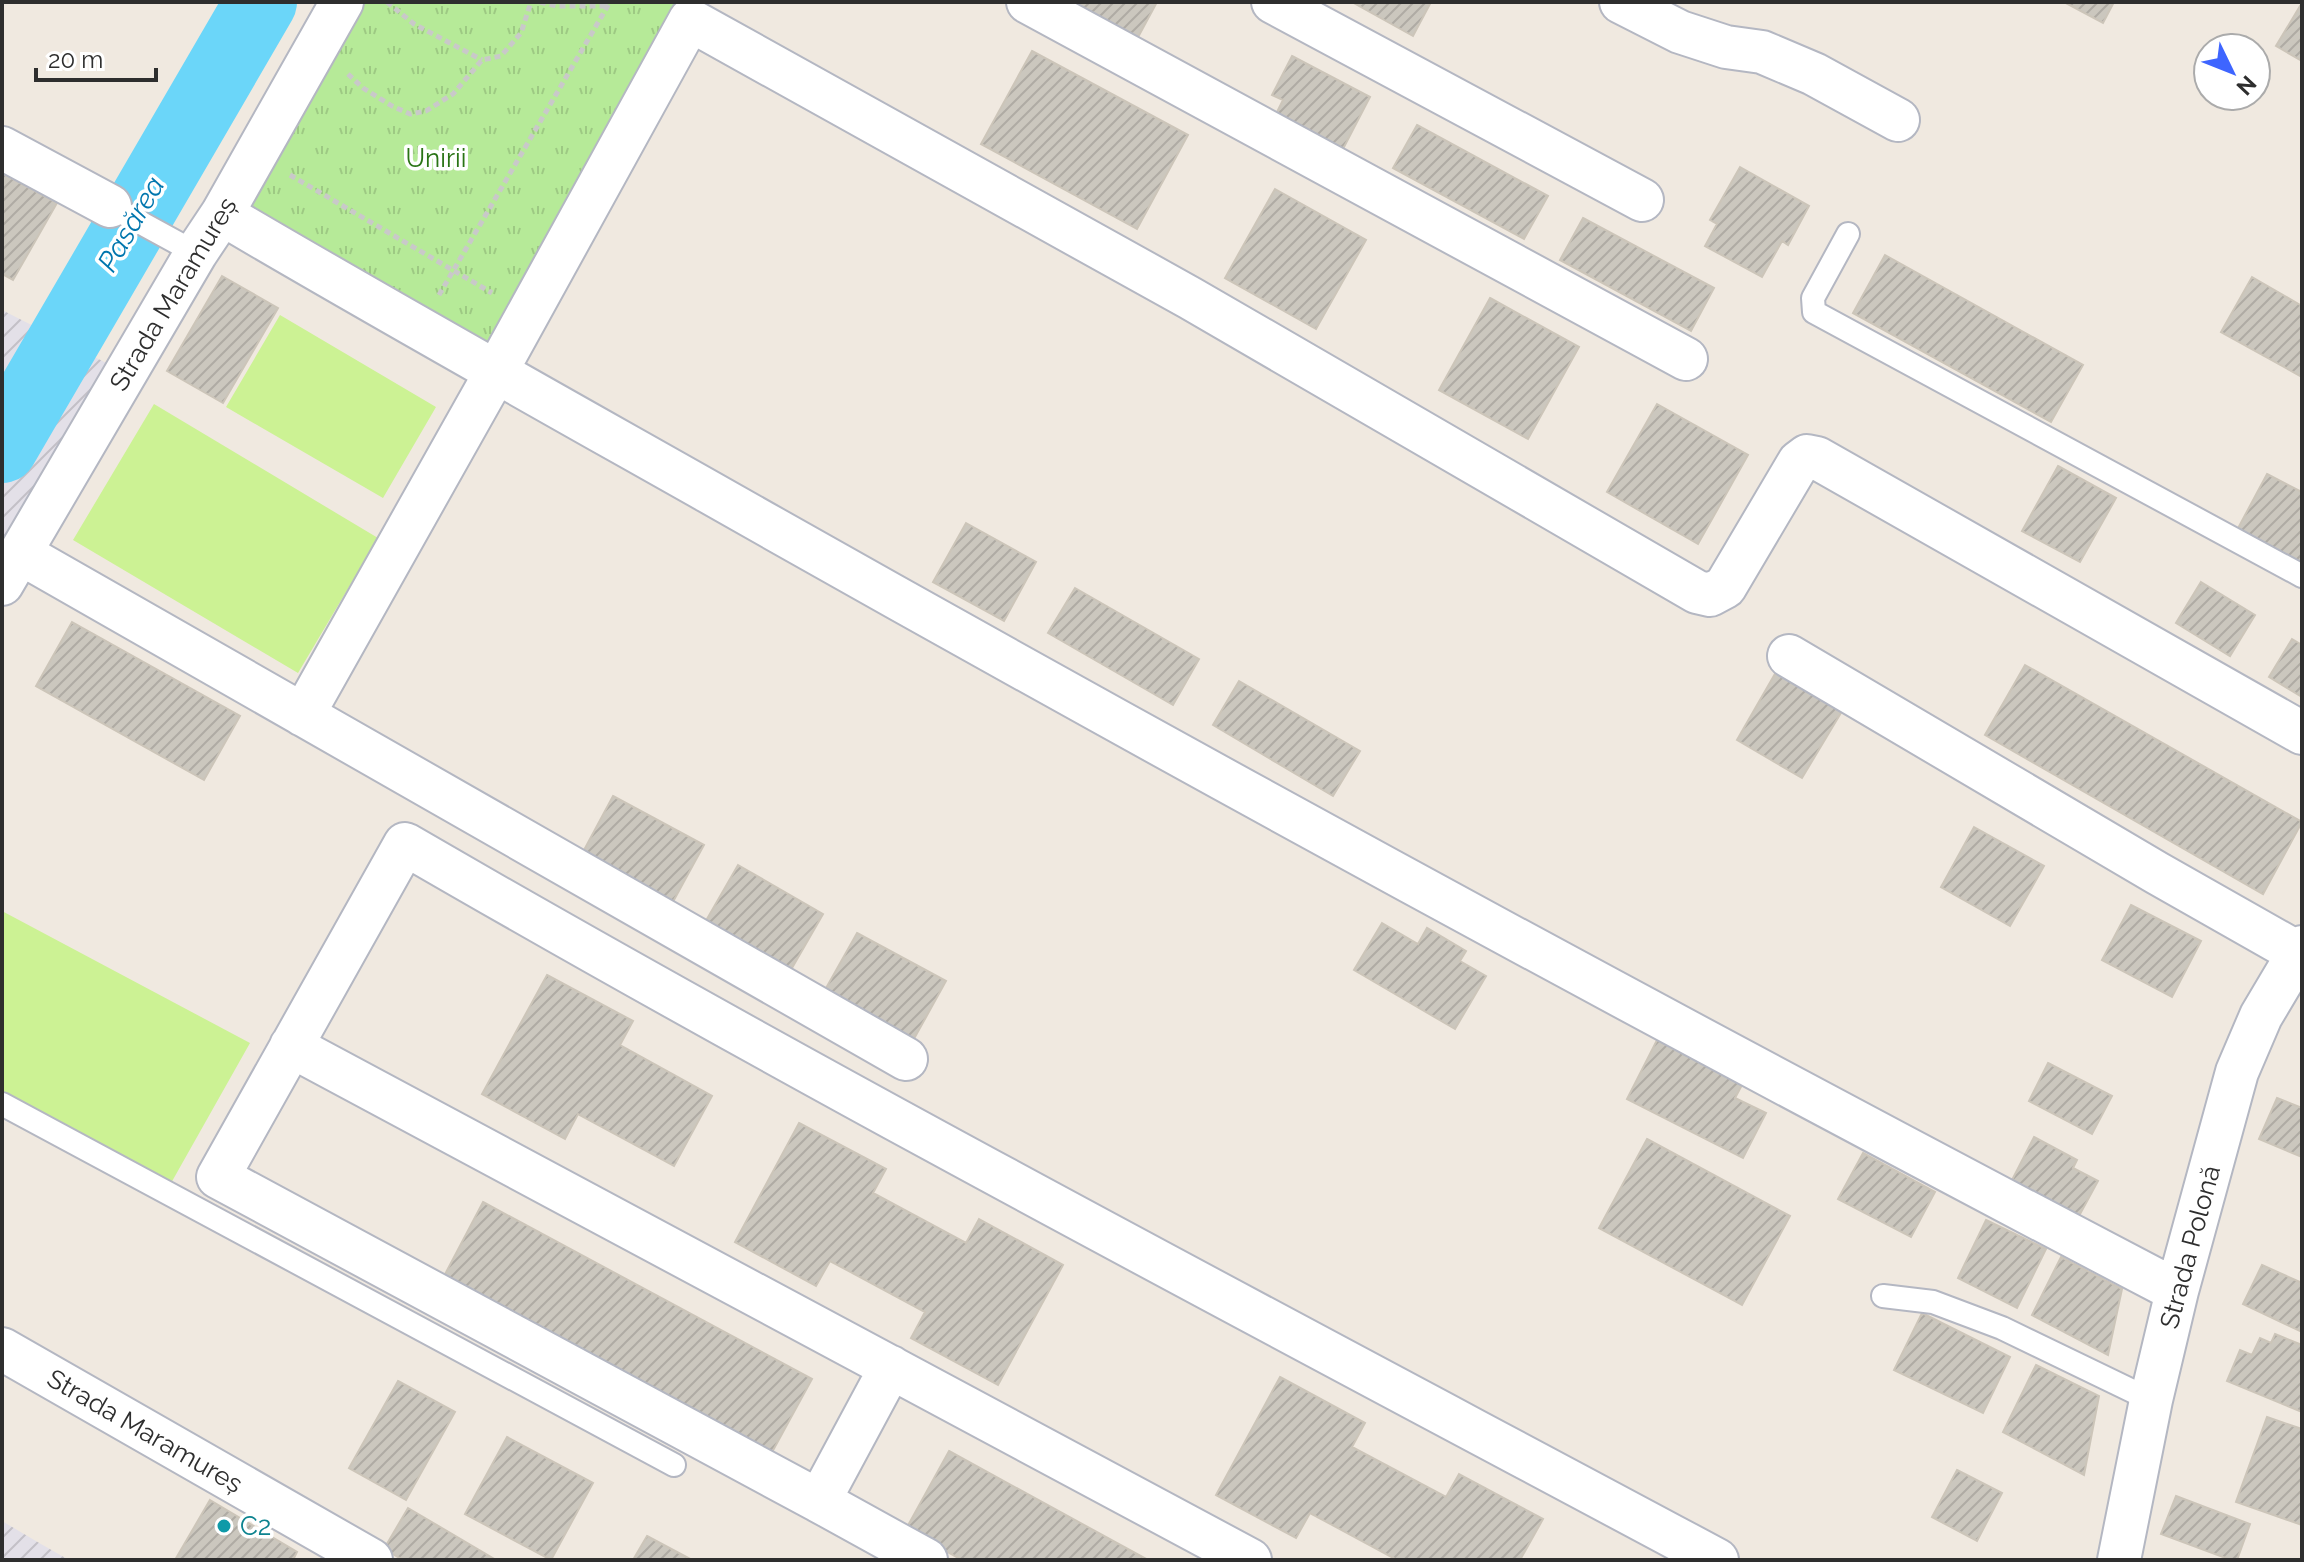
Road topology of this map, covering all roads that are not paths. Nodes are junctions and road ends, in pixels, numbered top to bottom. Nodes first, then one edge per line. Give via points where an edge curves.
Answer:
1 (342, 2) edge
2 (1028, 2) edge
3 (1273, 2) edge
4 (1621, 2) edge
5 (1898, 120) dead end
6 (2, 148) edge
7 (1642, 200) dead end
8 (110, 206) joint
9 (222, 214) junction
10 (1848, 234) dead end
11 (195, 252) junction
12 (1686, 359) dead end
13 (496, 372) junction
14 (11, 569) edge
15 (2302, 576) edge
16 (1789, 656) dead end
17 (303, 715) junction
18 (2302, 733) edge
19 (2300, 950) edge
20 (291, 1046) junction
21 (906, 1059) dead end
22 (2, 1104) edge
23 (2177, 1291) junction
24 (1883, 1296) dead end
25 (2, 1349) edge
26 (891, 1367) junction
27 (2151, 1400) junction
28 (674, 1465) dead end
29 (819, 1501) junction
30 (371, 1560) edge
31 (926, 1560) edge
32 (1250, 1560) edge
33 (1717, 1560) edge
34 (2119, 1560) edge

1 - 9 street, Strada Maramureș
2 - 12 street
3 - 7 street
4 - 5 street via 1680,32 1762,52 1814,74
6 - 8 street
8 - 11 lane
9 - 11 street, Strada Maramureș
9 - 13 street
10 - 15 lane via 1813,298 1814,312
11 - 14 street, Strada Maramureș
13 - 17 street
13 - 18 street via 690,20 1190,298 1697,592 1710,595 1725,587 1799,462 1807,456 1817,458
13 - 23 street via 1368,861
14 - 17 street
16 - 19 street
17 - 21 street
19 - 23 street, Strada Polonă via 2261,1016 2237,1072
20 - 26 street
20 - 29 street via 218,1177
20 - 33 street via 405,844 941,1144
22 - 28 lane
23 - 27 street, Strada Polonă
24 - 27 lane via 1933,1302 2002,1328
25 - 30 street, Strada Maramureș
26 - 29 street
26 - 32 street
27 - 34 street, Strada Polonă
29 - 31 street

